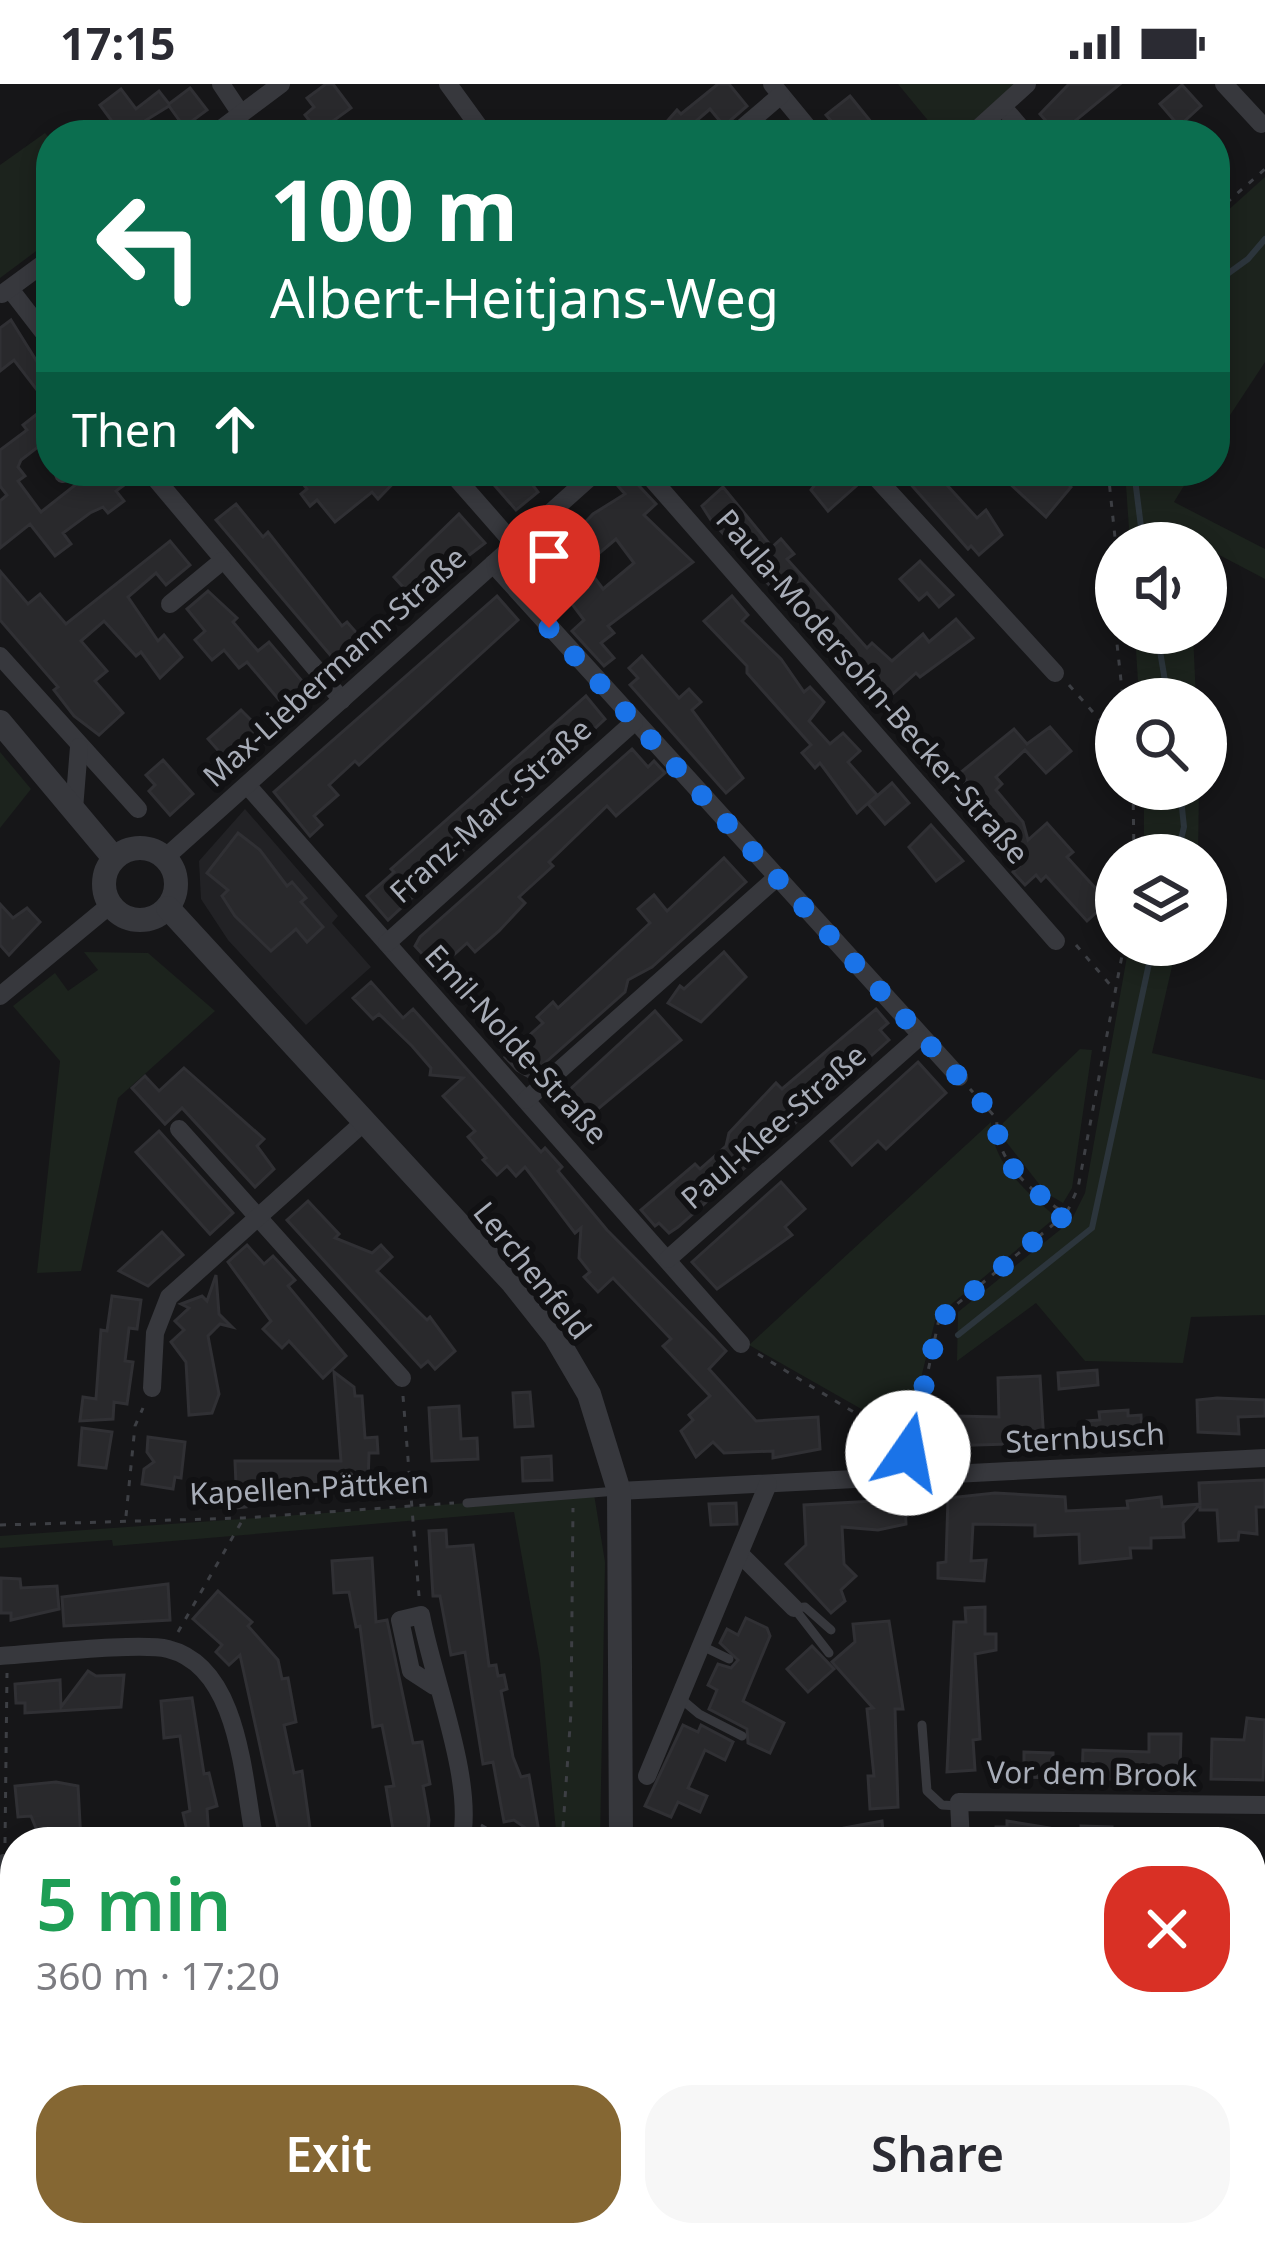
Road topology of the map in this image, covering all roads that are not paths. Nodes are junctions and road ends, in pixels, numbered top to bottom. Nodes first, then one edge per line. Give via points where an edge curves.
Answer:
1 (221, 84) edge
2 (281, 84) edge
3 (448, 84) edge
4 (1028, 84) edge
5 (1224, 84) edge
6 (776, 90) edge
7 (1003, 106) junction
8 (242, 114) junction
9 (234, 120) edge
10 (474, 120) edge
11 (748, 120) edge
12 (801, 120) edge
13 (988, 120) edge
14 (1015, 120) edge
15 (1261, 124) dead end
16 (36, 268) edge
17 (5, 292) edge
18 (36, 326) edge
19 (161, 486) edge
20 (463, 486) edge
21 (580, 486) edge
22 (658, 486) edge
23 (884, 486) edge
24 (515, 545) junction
25 (222, 561) junction
26 (493, 564) junction
27 (170, 604) dead end
28 (0, 656) edge
29 (1055, 673) road end
30 (342, 700) junction
31 (0, 722) edge
32 (634, 722) junction
33 (79, 747) junction
34 (247, 784) junction
35 (74, 808) junction
36 (138, 809) dead end
37 (166, 857) junction
38 (114, 858) junction
39 (775, 879) junction
40 (110, 905) junction
41 (168, 908) junction
42 (1056, 941) road end
43 (386, 943) junction
44 (0, 996) edge
45 (918, 1038) junction
46 (958, 1077) road end
47 (526, 1100) junction
48 (363, 1123) junction
49 (179, 1129) dead end
50 (259, 1217) junction
51 (668, 1258) junction
52 (741, 1344) road end
53 (402, 1378) road end
54 (152, 1388) road end
55 (1265, 1458) edge
56 (768, 1484) junction
57 (620, 1491) junction
58 (467, 1503) road end
59 (741, 1555) junction
60 (794, 1608) junction
61 (421, 1616) road end
62 (831, 1630) dead end
63 (702, 1646) junction
64 (830, 1653) dead end
65 (4, 1656) edge
66 (729, 1659) dead end
67 (680, 1698) junction
68 (922, 1725) dead end
69 (742, 1736) dead end
70 (646, 1776) dead end
71 (1265, 1805) edge
72 (959, 1806) junction
73 (252, 1827) edge
74 (465, 1827) edge
75 (621, 1827) edge
76 (960, 1827) edge

1 - 8 street
2 - 8 street
3 - 10 street
4 - 7 street
5 - 15 street
6 - 11 street
6 - 12 street
7 - 13 street
7 - 14 street
8 - 9 street
16 - 17 street
17 - 18 street
19 - 25 street
20 - 24 street
21 - 24 street, Max-Liebermann-Straße
22 - 42 street, Paula-Modersohn-Becker-Straße
23 - 29 street
24 - 26 street, Max-Liebermann-Straße
25 - 27 street
25 - 30 street
26 - 30 street, Max-Liebermann-Straße
26 - 32 street
28 - 33 street
30 - 34 street, Max-Liebermann-Straße
31 - 35 street
32 - 39 street
32 - 43 street, Franz-Marc-Straße
33 - 35 street
33 - 36 street
34 - 37 street, Max-Liebermann-Straße
34 - 43 street, Emil-Nolde-Straße
35 - 38 street
37 - 38 street via 134,847
37 - 41 street via 177,882
38 - 40 street via 104,881
39 - 45 street
39 - 47 street
40 - 41 street via 146,920
40 - 44 street
41 - 48 street, Lerchenfeld
43 - 47 street, Emil-Nolde-Straße
45 - 46 street
45 - 51 street, Paul-Klee-Straße
47 - 51 street, Emil-Nolde-Straße
48 - 50 street
48 - 57 street, Lerchenfeld via 554,1336 589,1394
49 - 50 street
50 - 53 street
50 - 54 street via 158,1315
51 - 52 street, Emil-Nolde-Straße
55 - 56 street, Sternbusch
56 - 57 street, Sternbusch
56 - 59 street
57 - 58 lane, Kapellen-Pättken
57 - 75 street, Lerchenfeld
59 - 60 street
59 - 63 street
60 - 62 lane via 805,1606
60 - 64 lane
61 - 74 street
63 - 66 lane
63 - 67 street
65 - 73 street via 168,1649 203,1670 224,1700
67 - 69 lane
67 - 70 street
68 - 72 lane via 927,1792
71 - 72 street, Vor dem Brook
72 - 76 street, Vor dem Brook

